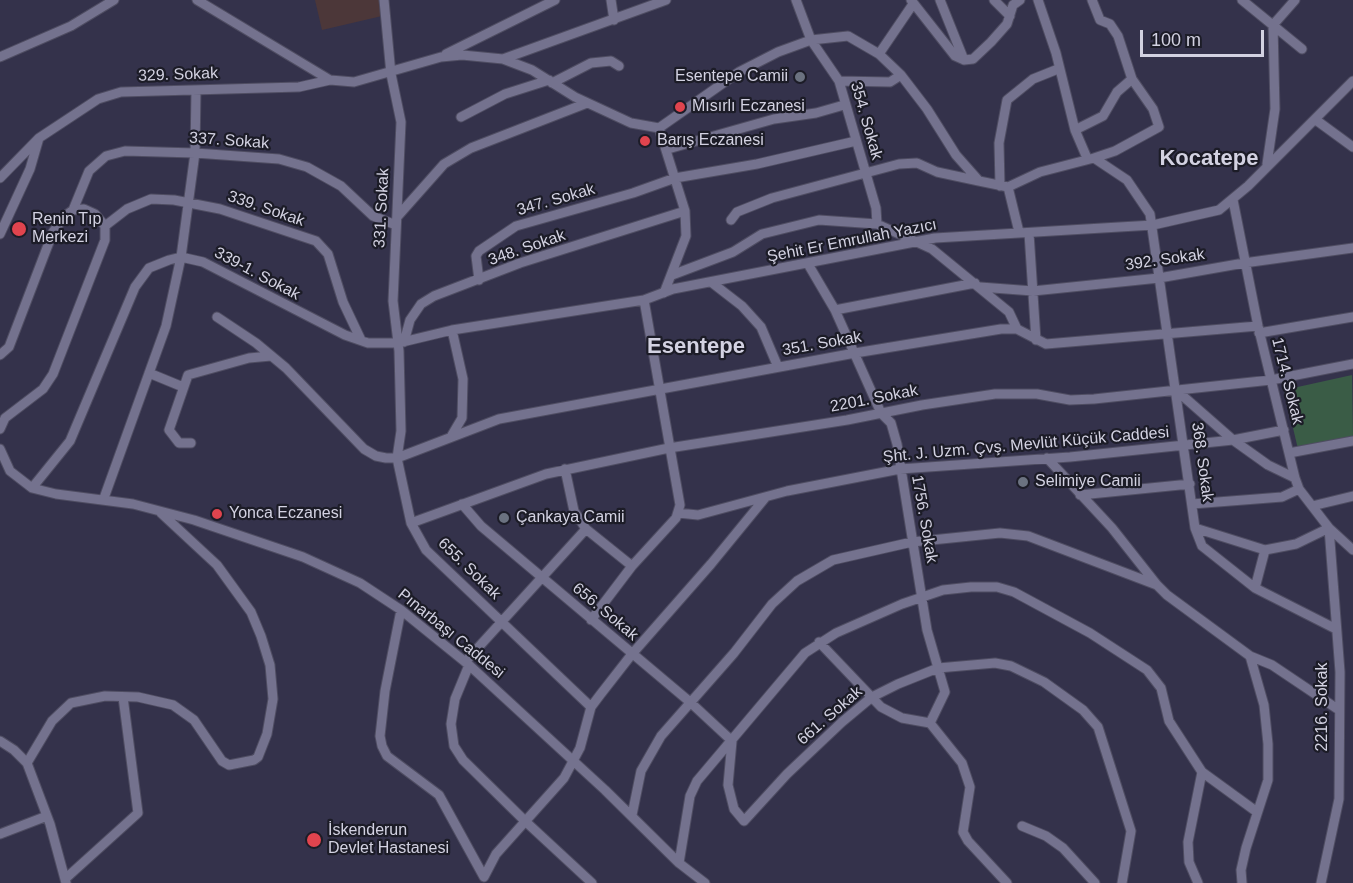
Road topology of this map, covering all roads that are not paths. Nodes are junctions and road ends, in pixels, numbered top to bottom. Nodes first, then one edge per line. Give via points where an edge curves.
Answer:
1 (114, 0) edge
2 (197, 0) edge
3 (384, 0) edge
4 (555, 0) edge
5 (611, 0) edge
6 (666, 0) edge
7 (796, 0) edge
8 (940, 0) edge
9 (994, 0) edge
10 (1020, 0) edge
11 (1038, 0) edge
12 (1092, 0) edge
13 (1242, 0) edge
14 (1295, 0) edge
15 (912, 2) edge
16 (1010, 16) junction
17 (614, 20) junction
18 (1273, 25) junction
19 (811, 40) junction
20 (1302, 49) dead end
21 (879, 54) junction
22 (0, 57) edge
23 (441, 57) junction
24 (503, 59) junction
25 (964, 60) junction
26 (619, 66) dead end
27 (1058, 69) junction
28 (391, 74) junction
29 (901, 75) junction
30 (1132, 79) junction
31 (330, 80) junction
32 (839, 81) junction
33 (1353, 81) edge
34 (550, 82) junction
35 (196, 90) junction
36 (587, 103) junction
37 (844, 105) junction
38 (461, 117) dead end
39 (1316, 120) junction
40 (659, 128) junction
41 (1075, 130) junction
42 (39, 138) junction
43 (856, 141) junction
44 (1353, 147) edge
45 (668, 149) junction
46 (195, 153) junction
47 (1090, 158) junction
48 (1267, 164) junction
49 (865, 173) junction
50 (0, 178) edge
51 (675, 178) junction
52 (980, 181) junction
53 (1004, 186) junction
54 (1233, 200) junction
55 (189, 202) junction
56 (73, 210) junction
57 (685, 211) junction
58 (731, 220) dead end
59 (397, 221) junction
60 (877, 224) junction
61 (1153, 225) junction
62 (105, 226) junction
63 (1024, 232) junction
64 (0, 234) edge
65 (917, 242) junction
66 (1353, 248) edge
67 (181, 257) junction
68 (1244, 263) junction
69 (808, 264) junction
70 (672, 274) junction
71 (1159, 278) junction
72 (479, 280) junction
73 (711, 282) junction
74 (978, 285) junction
75 (1033, 291) junction
76 (664, 292) junction
77 (644, 300) junction
78 (835, 310) junction
79 (217, 317) dead end
80 (1353, 317) edge
81 (1017, 329) junction
82 (452, 330) junction
83 (1259, 330) junction
84 (1167, 335) junction
85 (360, 340) junction
86 (1036, 340) junction
87 (401, 343) junction
88 (855, 353) junction
89 (0, 355) edge
90 (271, 356) junction
91 (1353, 364) edge
92 (778, 367) junction
93 (149, 373) junction
94 (1271, 380) junction
95 (183, 387) junction
96 (659, 390) junction
97 (1176, 390) junction
98 (881, 413) junction
99 (0, 429) edge
100 (1284, 430) junction
101 (452, 435) junction
102 (1233, 440) junction
103 (1353, 441) edge
104 (191, 443) dead end
105 (1184, 445) junction
106 (669, 448) junction
107 (0, 449) edge
108 (1289, 453) junction
109 (398, 458) junction
110 (1047, 458) junction
111 (900, 469) junction
112 (565, 470) junction
113 (1295, 478) junction
114 (1190, 484) junction
115 (32, 488) junction
116 (1299, 489) junction
117 (1080, 495) junction
118 (1353, 496) edge
119 (104, 498) junction
120 (765, 498) junction
121 (462, 504) junction
122 (1192, 504) junction
123 (1312, 506) junction
124 (161, 513) junction
125 (678, 513) junction
126 (411, 523) junction
127 (1195, 528) junction
128 (1329, 528) junction
129 (586, 529) junction
130 (912, 542) junction
131 (1265, 550) junction
132 (1353, 550) edge
133 (632, 566) junction
134 (542, 578) junction
135 (1157, 585) junction
136 (1255, 588) junction
137 (922, 596) junction
138 (401, 610) junction
139 (591, 620) junction
140 (502, 622) junction
141 (1336, 629) junction
142 (819, 642) junction
143 (632, 654) junction
144 (1250, 656) junction
145 (467, 664) junction
146 (938, 668) junction
147 (123, 697) junction
148 (872, 697) junction
149 (690, 702) junction
150 (591, 707) junction
151 (1339, 710) junction
152 (930, 723) junction
153 (0, 741) edge
154 (732, 741) junction
155 (574, 761) junction
156 (27, 763) junction
157 (1202, 772) junction
158 (1257, 812) junction
159 (632, 815) junction
160 (46, 816) junction
161 (525, 821) junction
162 (1022, 826) dead end
163 (0, 834) edge
164 (679, 863) junction
165 (486, 880) edge
166 (66, 881) edge
167 (592, 883) edge
168 (705, 883) edge
169 (1006, 883) edge
170 (1095, 883) edge
171 (1122, 883) edge
172 (1198, 883) edge
173 (1242, 883) edge
174 (1321, 883) edge

1 - 22 street via 71,26
2 - 31 street
3 - 28 street, 331. Sokak
4 - 23 street
5 - 17 street
6 - 17 street
7 - 19 street, 354. Sokak
8 - 25 street
9 - 16 street
10 - 16 street via 1013,5
11 - 27 street
12 - 30 street via 1100,20 1110,24 1118,36
13 - 18 street
14 - 18 street
15 - 21 street
15 - 25 street via 955,56
16 - 25 street via 973,59
17 - 24 street
18 - 20 street
18 - 48 street via 1275,109
19 - 21 street via 848,36
19 - 32 street, 354. Sokak
19 - 40 street via 739,72
21 - 29 street
23 - 24 street
23 - 28 street, 329. Sokak
24 - 34 street
26 - 34 street via 610,61 591,63
27 - 41 street
27 - 53 street via 1033,79 1006,100 999,143
28 - 31 street, 329. Sokak via 354,82
28 - 59 street, 331. Sokak via 401,122
29 - 32 street via 890,82
29 - 52 street via 956,155
30 - 41 street via 1117,92 1103,116
30 - 47 street via 1159,127 1115,151
31 - 35 street, 329. Sokak via 299,87
32 - 37 street, 354. Sokak
33 - 39 street, Şehit Er Emrullah Yazıcı
34 - 36 street
34 - 38 street via 505,94
35 - 42 street, 329. Sokak via 121,92 98,99
35 - 46 street
36 - 40 street via 639,126
36 - 59 street via 471,148 444,164
37 - 43 street, 354. Sokak
37 - 45 street via 774,119
39 - 44 street
39 - 48 street, Şehit Er Emrullah Yazıcı
40 - 45 street
41 - 47 street
42 - 50 street
42 - 64 street via 30,169
43 - 49 street, 354. Sokak
43 - 51 street
45 - 51 street
46 - 55 street
46 - 56 street, 337. Sokak via 125,151 106,156 89,171
46 - 59 street, 337. Sokak via 279,159 307,167 341,186 373,216
47 - 53 street
47 - 61 street via 1127,180
48 - 54 street, Şehit Er Emrullah Yazıcı
49 - 52 street via 917,163 937,172
49 - 58 street via 772,198 737,212
49 - 60 street, 354. Sokak
51 - 57 street
51 - 72 street, 347. Sokak via 516,226 479,251
52 - 53 street
53 - 63 street
54 - 61 street, Şehit Er Emrullah Yazıcı via 1220,210
54 - 68 street, 1714. Sokak
55 - 62 street, 339. Sokak via 151,200 128,209
55 - 67 street
55 - 85 street, 339. Sokak via 316,241 328,254
56 - 62 street via 95,214
56 - 89 street via 53,232 9,347
57 - 70 street via 686,236
57 - 72 street, 348. Sokak via 520,263
59 - 87 street, 331. Sokak via 393,301
60 - 65 street
60 - 70 street via 819,220 762,234 733,252
61 - 63 street, Şehit Er Emrullah Yazıcı
61 - 71 street, 368. Sokak
62 - 99 street via 105,240 53,374 43,389 6,418
63 - 65 street, Şehit Er Emrullah Yazıcı
63 - 75 street
65 - 69 street, Şehit Er Emrullah Yazıcı
65 - 74 street
66 - 68 street, 392. Sokak
67 - 85 street, 339-1. Sokak via 203,262
67 - 93 street via 166,326
67 - 115 street via 149,268 135,287 70,441
68 - 71 street, 392. Sokak
68 - 83 street, 1714. Sokak
69 - 73 street, Şehit Er Emrullah Yazıcı
69 - 78 street, 1756. Sokak
70 - 76 street
71 - 75 street, 392. Sokak
71 - 84 street, 368. Sokak
72 - 87 street, 348. Sokak via 422,304
73 - 76 street, Şehit Er Emrullah Yazıcı
73 - 92 street via 742,306 760,327
74 - 75 street, 392. Sokak
74 - 78 street, 392. Sokak
74 - 81 street via 1009,312
75 - 86 street
76 - 77 street, Şehit Er Emrullah Yazıcı
77 - 82 street, Şehit Er Emrullah Yazıcı
77 - 96 street
78 - 88 street, 1756. Sokak
79 - 90 street
80 - 83 street
81 - 86 street
81 - 88 street, 351. Sokak
82 - 87 street, 339-1. Sokak
82 - 101 street via 463,379 462,418
83 - 84 street
83 - 94 street, 1714. Sokak
84 - 86 street via 1077,343 1046,344
84 - 97 street, 368. Sokak
85 - 87 street, 339-1. Sokak via 386,345
87 - 109 street, 655. Sokak
88 - 92 street, 351. Sokak
88 - 98 street, 1756. Sokak
90 - 95 street via 188,375
90 - 109 street via 364,448 376,456
91 - 94 street, 2201. Sokak
92 - 96 street, 351. Sokak
93 - 95 street
93 - 119 street
94 - 97 street, 2201. Sokak
94 - 100 street, 1714. Sokak
95 - 104 street via 169,430 179,443
96 - 101 street, 351. Sokak via 499,419
96 - 106 street
97 - 98 street, 2201. Sokak via 1070,400 1037,394 995,394
97 - 102 street
97 - 105 street, 368. Sokak
98 - 106 street, 2201. Sokak
98 - 111 street, 1756. Sokak via 891,423
100 - 102 street, Şht. J. Uzm. Çvş. Mevlüt Küçük Caddesi
100 - 108 street, 1714. Sokak
101 - 109 street, 351. Sokak
102 - 105 street, Şht. J. Uzm. Çvş. Mevlüt Küçük Caddesi
102 - 113 street via 1268,465
103 - 108 street
105 - 110 street, Şht. J. Uzm. Çvş. Mevlüt Küçük Caddesi
105 - 114 street, 368. Sokak
106 - 112 street, 2201. Sokak
106 - 125 street via 680,505
107 - 115 street, Pınarbaşı Caddesi via 10,471
108 - 113 street, 1714. Sokak
109 - 126 street, 655. Sokak
110 - 111 street, Şht. J. Uzm. Çvş. Mevlüt Küçük Caddesi
110 - 117 street
111 - 120 street, Şht. J. Uzm. Çvş. Mevlüt Küçük Caddesi
111 - 130 street, 1756. Sokak
112 - 121 street, 2201. Sokak
112 - 129 street via 574,511
113 - 116 street, 1714. Sokak
114 - 117 street
114 - 122 street, 368. Sokak
115 - 119 street, Pınarbaşı Caddesi
116 - 122 street via 1282,496
116 - 123 street, 1714. Sokak
117 - 135 street
118 - 123 street
119 - 124 street, Pınarbaşı Caddesi
120 - 125 street, Şht. J. Uzm. Çvş. Mevlüt Küçük Caddesi via 698,515
120 - 143 street
121 - 126 street, 2201. Sokak
121 - 134 street, 656. Sokak via 472,518
122 - 127 street, 368. Sokak
123 - 128 street, 1714. Sokak
124 - 138 street, Pınarbaşı Caddesi via 194,520 303,557 360,583
124 - 147 street via 217,565 251,612 270,665 273,699 267,734 254,760 229,765 222,761 194,720 173,705
125 - 133 street
126 - 140 street, 655. Sokak via 426,550
127 - 131 street
127 - 136 street, 368. Sokak via 1202,546
128 - 131 street via 1296,544
128 - 132 street, 1714. Sokak
128 - 141 street, 2216. Sokak
129 - 133 street
129 - 134 street
130 - 135 street via 1000,533 1028,536
130 - 137 street, 1756. Sokak
130 - 149 street via 833,561 797,581 772,604
131 - 136 street
133 - 139 street
134 - 139 street, 656. Sokak
134 - 140 street
135 - 144 street
136 - 141 street, 368. Sokak
137 - 142 street
137 - 146 street, 1756. Sokak
137 - 157 street via 971,586 997,587 1014,591 1095,636 1147,670 1161,688 1169,722
138 - 145 street, Pınarbaşı Caddesi
138 - 165 street via 389,663 380,736 387,756 439,795
139 - 143 street, 656. Sokak
140 - 145 street
140 - 150 street, 655. Sokak
141 - 151 street, 2216. Sokak
142 - 148 street
142 - 154 street via 805,653
143 - 149 street, 656. Sokak
143 - 150 street
144 - 151 street via 1272,665
144 - 158 street via 1264,705 1268,744 1268,780
145 - 155 street, Pınarbaşı Caddesi
145 - 161 street via 451,724 454,746
146 - 148 street, 661. Sokak
146 - 152 street, 1756. Sokak via 945,692
146 - 171 street, 661. Sokak via 995,663 1011,666 1062,694 1094,722 1131,831
147 - 156 street via 105,696 71,704 52,721
147 - 166 street via 138,813
148 - 152 street via 881,707 902,718
148 - 154 street, 661. Sokak via 787,774 744,821 734,809 728,785
149 - 154 street, 656. Sokak
149 - 159 street via 662,736 641,771
150 - 155 street
151 - 174 street, 2216. Sokak via 1339,799
152 - 169 street via 962,763 970,787 963,832
153 - 156 street
154 - 164 street via 697,781 690,796
155 - 159 street, Pınarbaşı Caddesi
155 - 161 street via 564,778
156 - 160 street
157 - 158 street
157 - 172 street via 1188,843 1189,862
158 - 173 street via 1242,862
159 - 164 street, Pınarbaşı Caddesi
160 - 163 street
160 - 166 street
161 - 165 street via 496,854
161 - 167 street
162 - 170 street via 1063,848
164 - 168 street, Pınarbaşı Caddesi

